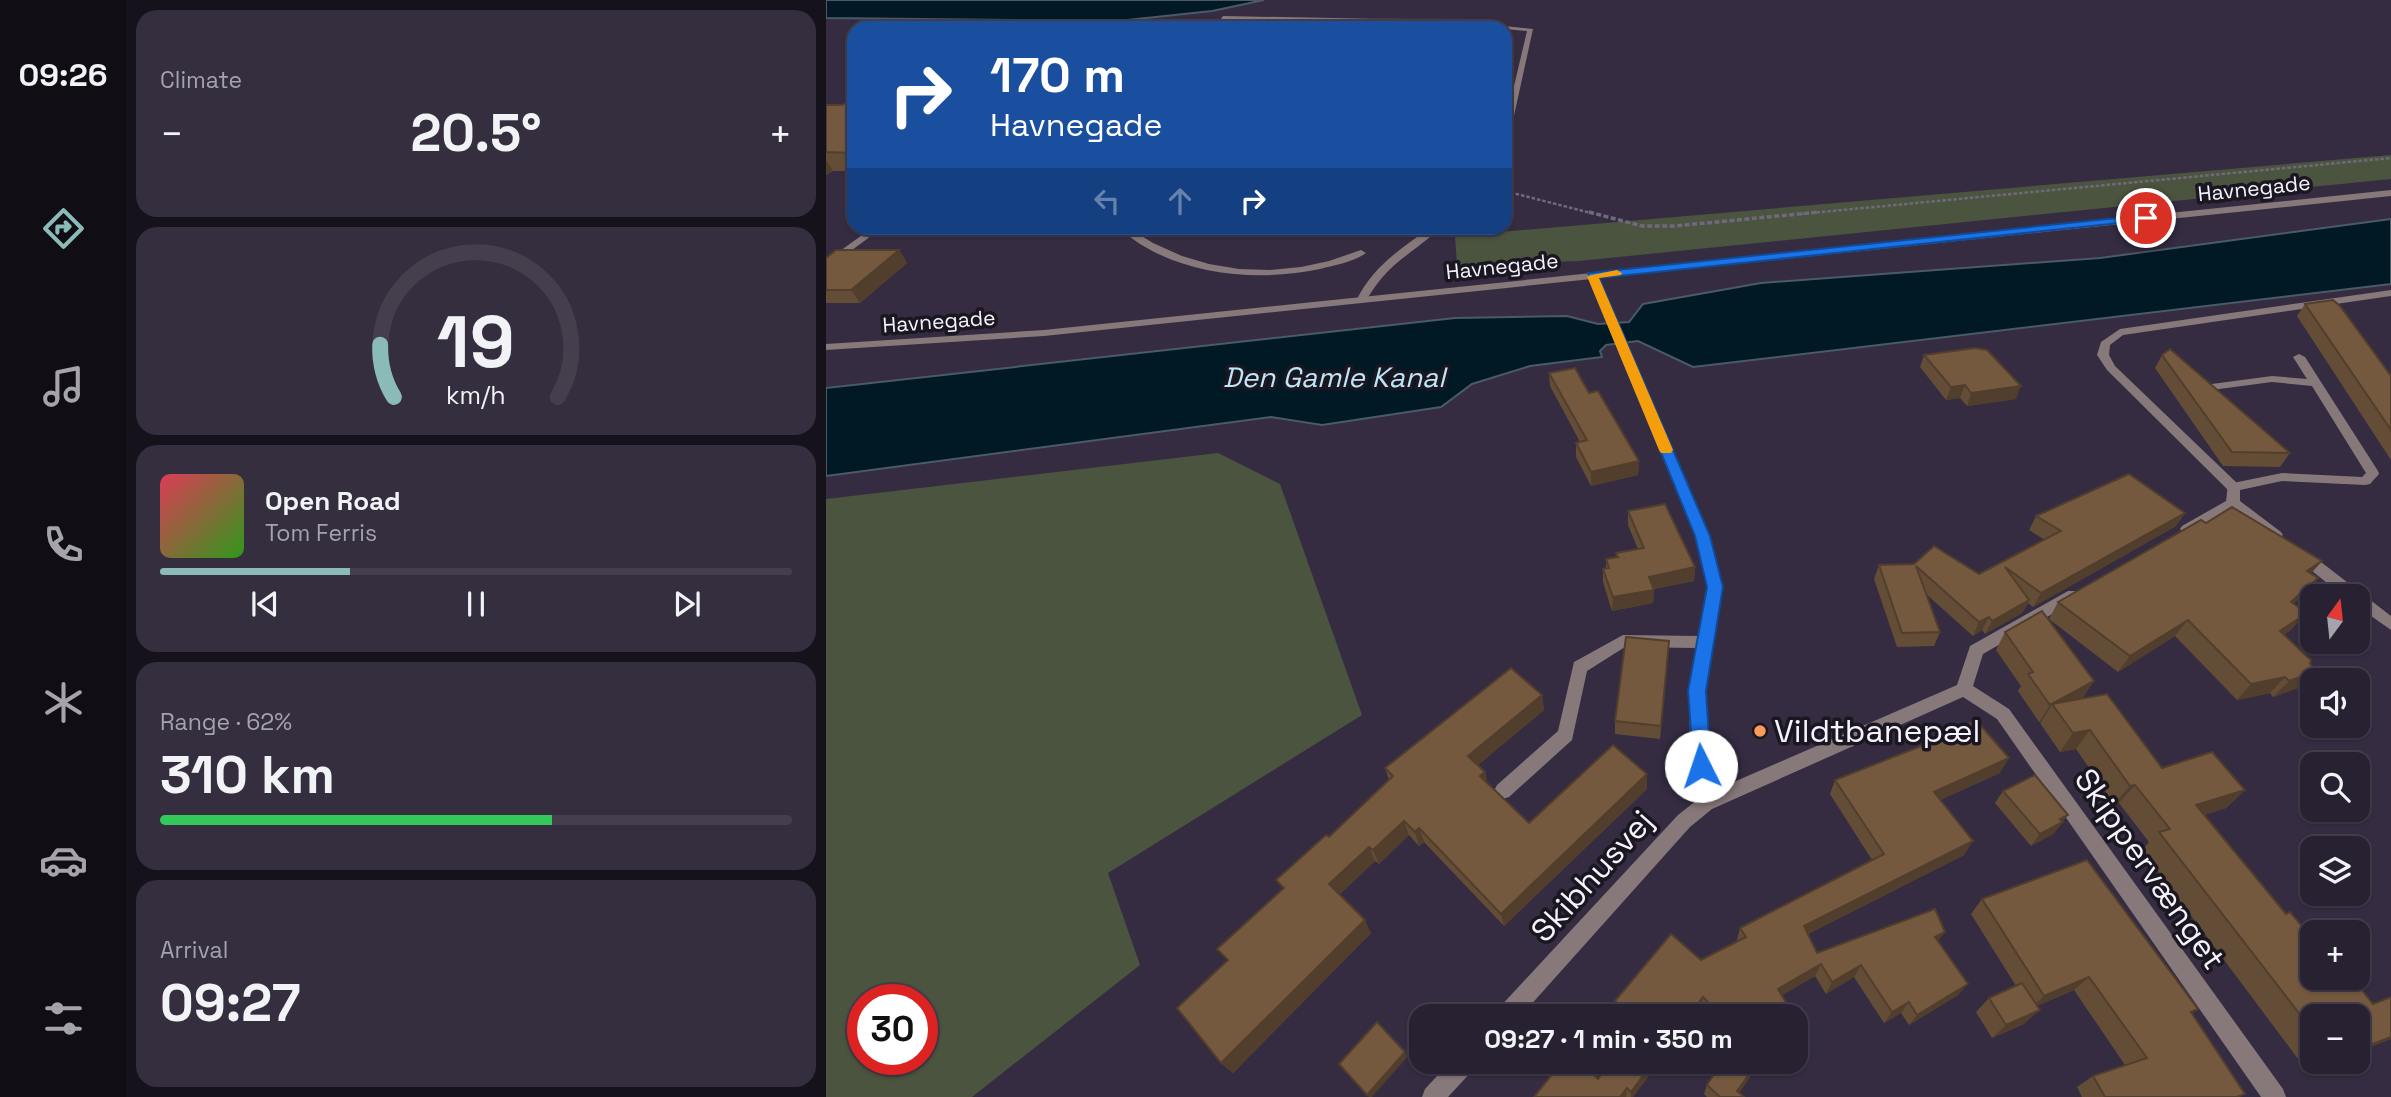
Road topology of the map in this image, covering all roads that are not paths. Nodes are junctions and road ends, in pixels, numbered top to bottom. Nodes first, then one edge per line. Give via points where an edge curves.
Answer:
1 (1223, 18) dead end
2 (1400, 21) edge
3 (1512, 28) edge
4 (1512, 110) edge
5 (2391, 193) edge
6 (868, 235) edge
7 (1135, 235) edge
8 (1425, 235) edge
9 (1361, 253) dead end
10 (826, 266) edge
11 (1592, 276) junction
12 (2391, 293) edge
13 (1362, 299) junction
14 (826, 347) edge
15 (2299, 357) dead end
16 (2315, 383) junction
17 (2204, 388) edge
18 (2233, 495) junction
19 (2167, 541) edge
20 (2340, 584) edge
21 (2083, 589) edge
22 (2370, 607) edge
23 (2391, 624) edge
24 (1705, 642) junction
25 (1964, 689) junction
26 (1503, 791) dead end
27 (1706, 803) junction
28 (1518, 1004) edge
29 (1454, 1074) edge
30 (1433, 1097) edge
31 (2275, 1097) edge

1 - 2 street
3 - 4 street via 1530,29
5 - 11 street, Havnegade
6 - 10 street
7 - 9 street via 1169,257 1245,273 1300,270
8 - 13 street via 1399,254
11 - 13 street, Havnegade
11 - 24 street via 1702,536 1715,587
12 - 18 street via 2120,332 2105,344 2103,355 2111,368
13 - 14 street, Havnegade via 1044,333
15 - 16 street
16 - 17 street via 2272,379
16 - 18 street via 2374,474 2365,481 2282,477
18 - 19 street
18 - 20 street
21 - 25 street via 1976,650
22 - 23 street
24 - 26 street via 1623,641 1580,667 1566,735
24 - 27 street via 1697,691
25 - 27 street, Skibhusvej
25 - 31 street, Skippervænget via 2003,714
27 - 28 street, Skibhusvej via 1684,821
29 - 30 street

